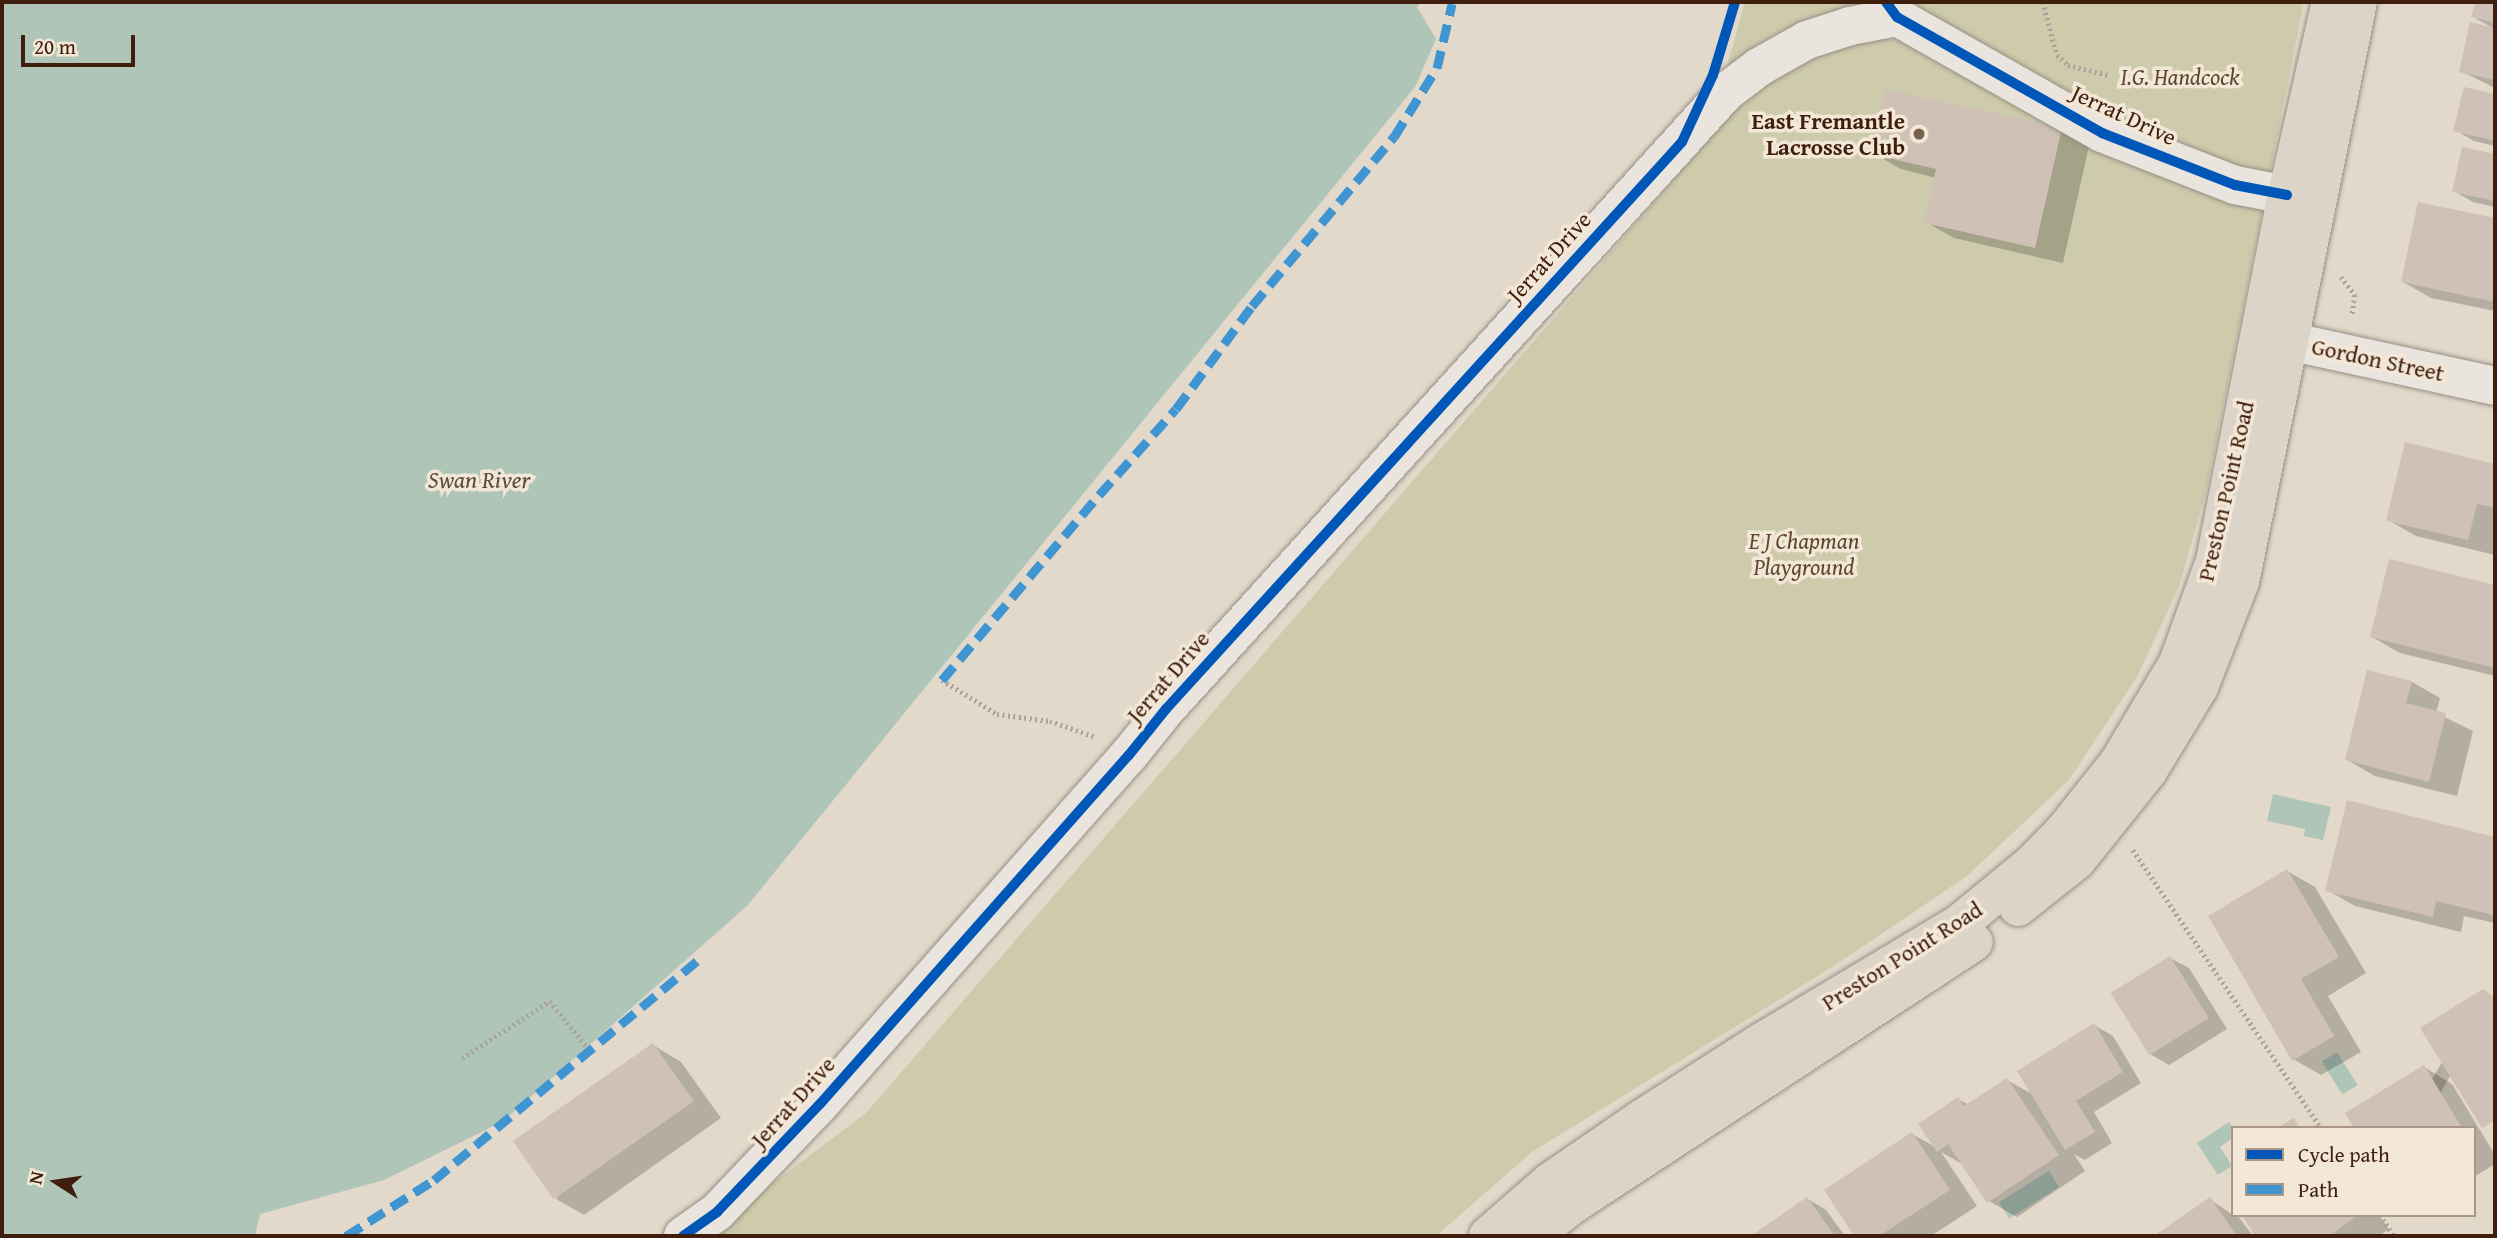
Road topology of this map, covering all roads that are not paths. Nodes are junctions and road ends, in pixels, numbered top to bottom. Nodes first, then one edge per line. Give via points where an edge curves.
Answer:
1 (2330, 2) edge
2 (2358, 2) edge
3 (1891, 9) edge
4 (2287, 195) junction
5 (2276, 338) junction
6 (2495, 386) edge
7 (683, 1236) edge
8 (1488, 1236) edge
9 (1533, 1236) edge

1 - 4 main road, Preston Point Road
2 - 5 main road, Preston Point Road
3 - 4 street, Jerrat Drive via 2102,133 2235,185
3 - 7 street, Jerrat Drive via 1807,40 1726,92 1175,699 773,1155 717,1212
4 - 5 main road, Preston Point Road
5 - 6 street, Gordon Street
5 - 8 main road, Preston Point Road via 2215,561 2178,663 2119,762 2065,830 1997,895 1959,924 1643,1118 1550,1182
5 - 9 main road, Preston Point Road via 2240,582 2199,687 2148,771 2077,860 1964,950

